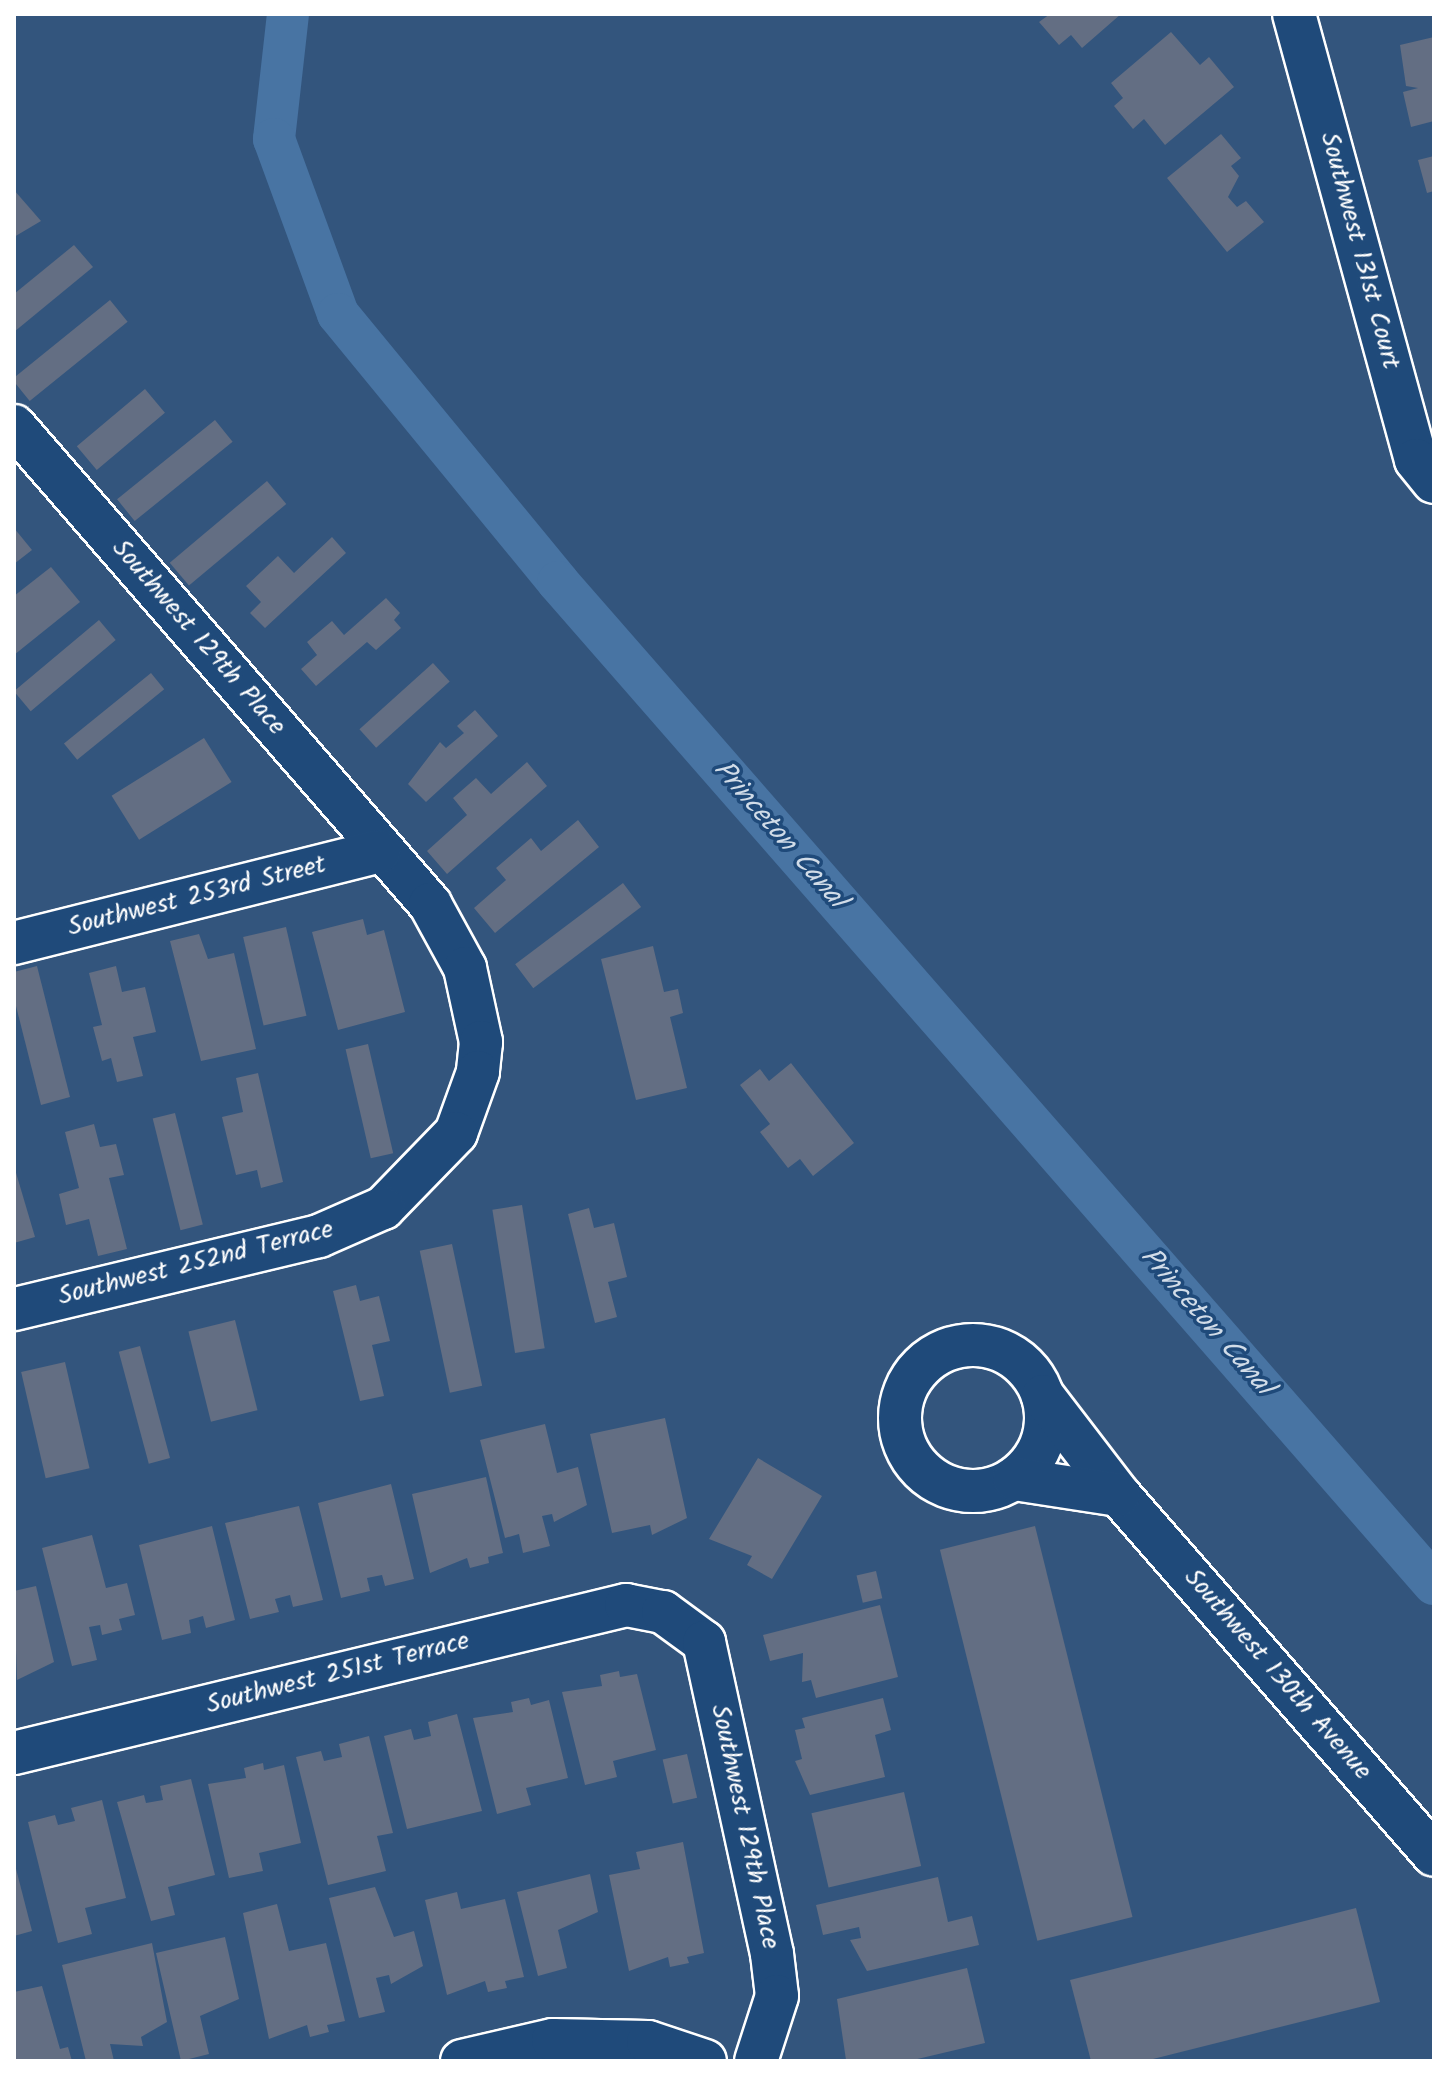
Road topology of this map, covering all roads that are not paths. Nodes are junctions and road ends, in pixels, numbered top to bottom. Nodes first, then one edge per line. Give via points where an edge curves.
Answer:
1 (1291, 21) edge
2 (14, 426) edge
3 (1434, 482) edge
4 (380, 851) junction
5 (14, 943) edge
6 (14, 1309) edge
7 (1043, 1396) junction
8 (1014, 1479) junction
9 (1119, 1495) junction
10 (663, 1612) joint
11 (14, 1753) edge
12 (1434, 1855) edge
13 (462, 2061) edge
14 (705, 2061) edge
15 (756, 2061) edge

1 - 3 street, Southwest 131st Court via 1416,460
2 - 4 street, Southwest 129th Place
4 - 5 street, Southwest 253rd Street
4 - 6 street, Southwest 252nd Terrace via 448,933 479,1017 475,1084 439,1159 383,1208 319,1236
7 - 8 street via 1045,1433
7 - 8 street via 1021,1362 984,1345 935,1356 903,1394 901,1434 936,1482 976,1491
7 - 9 street, Southwest 130th Avenue
8 - 9 street
9 - 12 street, Southwest 130th Avenue
10 - 11 street, Southwest 251st Terrace via 626,1605
10 - 15 street, Southwest 129th Place via 704,1642 772,1954 777,1996
13 - 14 street via 553,2040 648,2042

